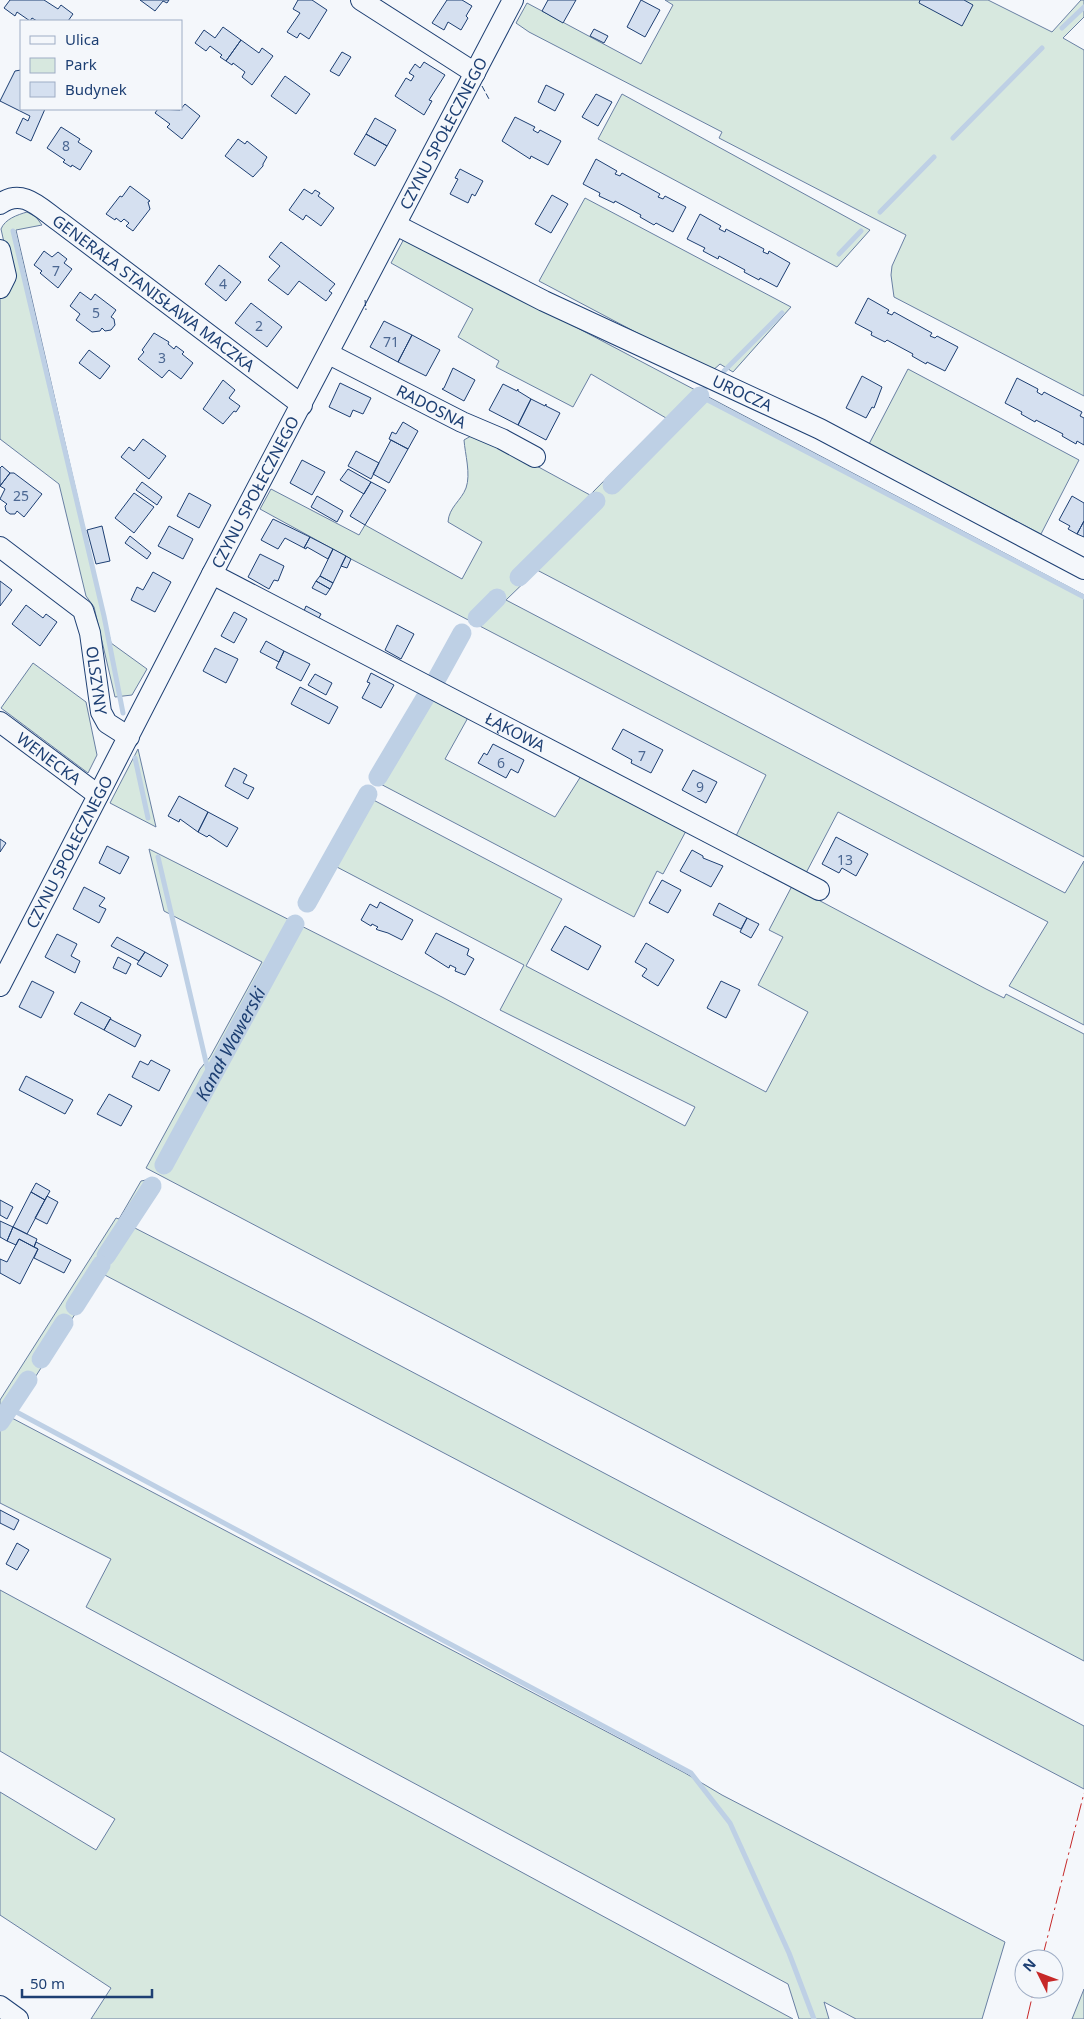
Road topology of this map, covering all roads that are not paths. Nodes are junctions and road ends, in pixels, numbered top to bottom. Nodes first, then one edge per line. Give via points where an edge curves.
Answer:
1 (361, 0) edge
2 (513, 0) edge
3 (475, 73) junction
4 (0, 203) edge
5 (396, 225) junction
6 (0, 250) edge
7 (3, 282) edge
8 (329, 354) junction
9 (302, 405) junction
10 (535, 457) dead end
11 (0, 547) edge
12 (1084, 569) edge
13 (212, 574) junction
14 (0, 722) edge
15 (129, 737) junction
16 (98, 795) junction
17 (819, 890) dead end
18 (0, 986) edge
19 (0, 2006) edge
20 (18, 2019) edge

1 - 3 street
2 - 3 street, CZYNU SPOŁECZNEGO
3 - 5 street, CZYNU SPOŁECZNEGO
4 - 9 street, GENERAŁA STANISŁAWA MACZKA via 23,197
5 - 8 street, CZYNU SPOŁECZNEGO
5 - 12 street, UROCZA via 544,301 820,429
6 - 7 street
8 - 9 street, CZYNU SPOŁECZNEGO
8 - 10 street, RADOSNA
9 - 13 street, CZYNU SPOŁECZNEGO
11 - 15 street, OLSZYNY via 84,610 101,712 107,723
13 - 15 street, CZYNU SPOŁECZNEGO
13 - 17 street, ŁĄKOWA
14 - 16 street, WENECKA
15 - 16 street, CZYNU SPOŁECZNEGO
16 - 18 street, CZYNU SPOŁECZNEGO
19 - 20 street

